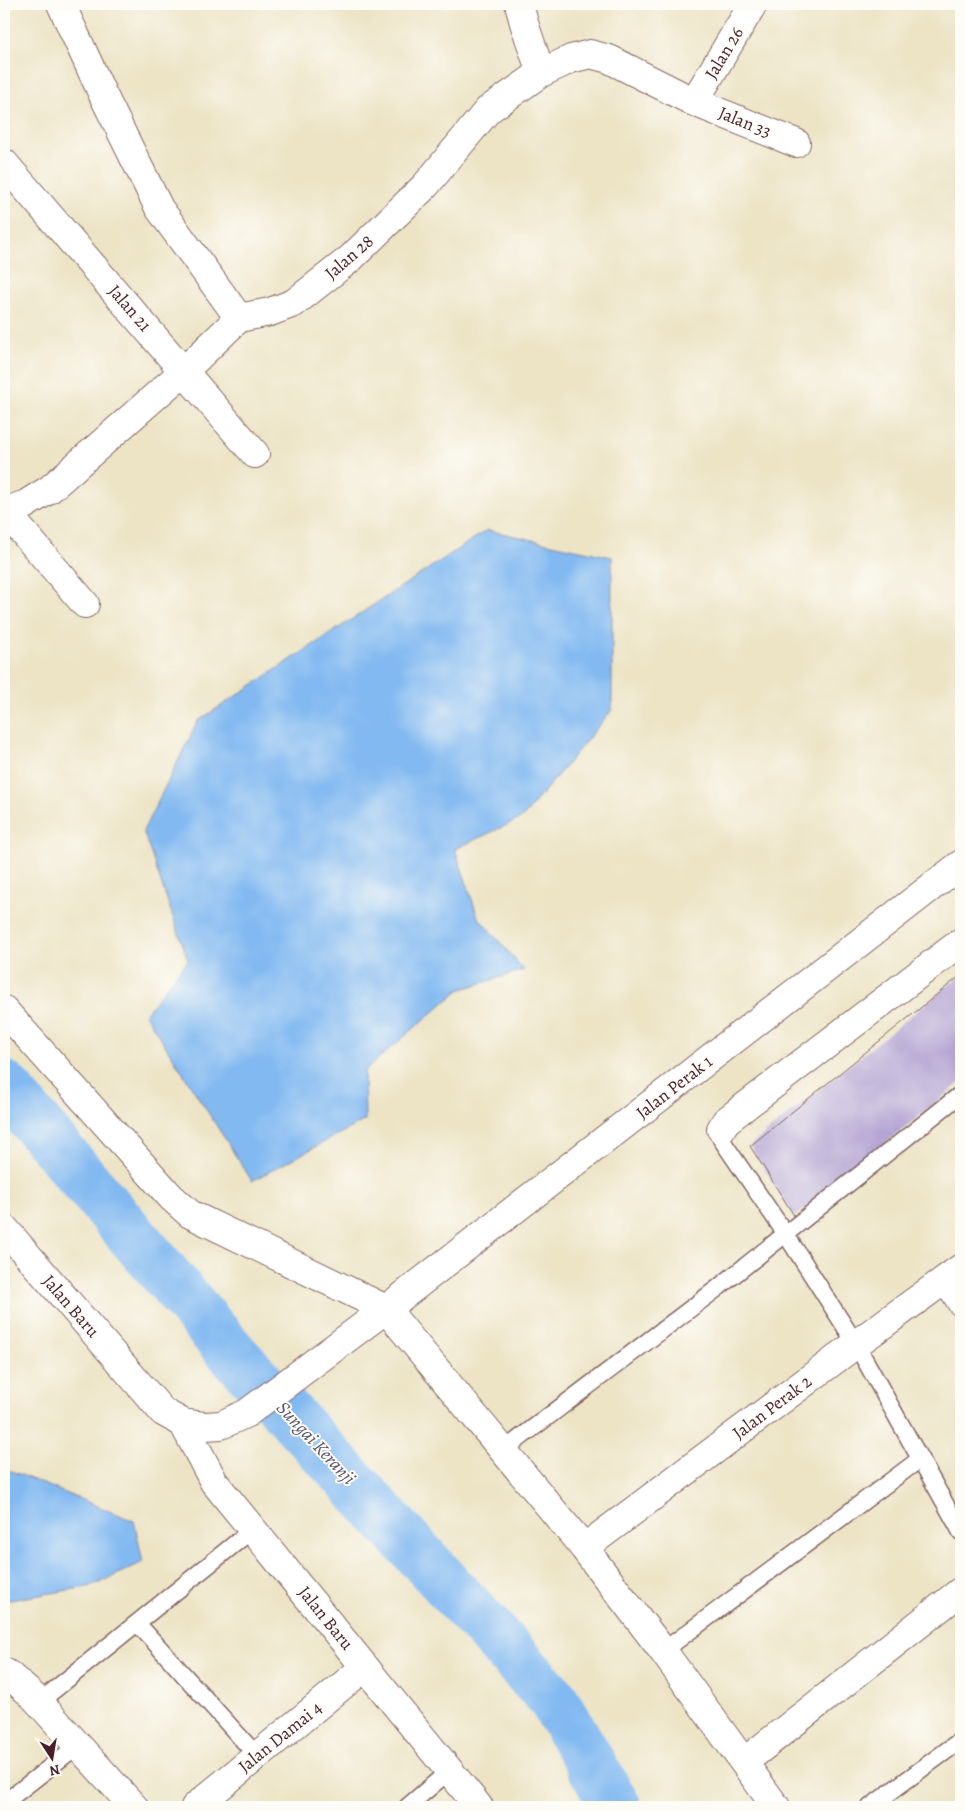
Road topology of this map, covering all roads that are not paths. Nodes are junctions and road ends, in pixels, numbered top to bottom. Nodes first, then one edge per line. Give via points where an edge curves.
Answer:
1 (61, 4) edge
2 (519, 4) edge
3 (753, 4) edge
4 (541, 72) junction
5 (694, 102) junction
6 (796, 143) dead end
7 (4, 163) edge
8 (239, 318) junction
9 (184, 370) junction
10 (256, 454) dead end
11 (4, 511) edge
12 (85, 604) dead end
13 (961, 864) edge
14 (961, 942) edge
15 (4, 1010) edge
16 (961, 1094) edge
17 (720, 1129) joint
18 (4, 1228) edge
19 (785, 1233) junction
20 (954, 1274) edge
21 (961, 1302) edge
22 (386, 1309) junction
23 (856, 1344) junction
24 (183, 1423) junction
25 (504, 1450) junction
26 (920, 1459) junction
27 (253, 1529) junction
28 (961, 1532) edge
29 (584, 1548) junction
30 (961, 1591) edge
31 (137, 1622) junction
32 (663, 1652) junction
33 (365, 1667) junction
34 (4, 1672) edge
35 (38, 1702) junction
36 (961, 1740) edge
37 (77, 1746) junction
38 (257, 1756) junction
39 (744, 1762) junction
40 (449, 1771) junction
41 (4, 1804) edge
42 (134, 1807) edge
43 (194, 1807) edge
44 (407, 1807) edge
45 (479, 1807) edge
46 (776, 1807) edge
47 (870, 1807) edge

1 - 8 street via 159,208
2 - 4 street
3 - 5 street, Jalan 26
4 - 5 street, Jalan 28 via 590,54 609,59
4 - 8 street, Jalan 28 via 488,110 426,185 351,258 294,303
5 - 6 street, Jalan 33
7 - 9 street, Jalan 21
8 - 9 street
9 - 10 street, Jalan 21
9 - 11 street via 50,488 26,504
11 - 12 street
13 - 22 street, Jalan Perak 1
14 - 17 street via 726,1121
15 - 22 street via 171,1197 190,1214
16 - 19 lane
17 - 19 lane via 721,1139
18 - 24 street, Jalan Baru via 162,1412
19 - 23 lane
19 - 25 lane
20 - 21 street
20 - 23 street, Jalan Perak 2
22 - 24 street, Jalan Baru via 247,1413 220,1425
22 - 25 street
23 - 26 lane
23 - 29 street, Jalan Perak 2
24 - 27 street, Jalan Baru via 214,1482
25 - 29 street
26 - 28 lane
26 - 32 lane
27 - 31 lane
27 - 33 street, Jalan Baru
29 - 32 street
30 - 39 street
31 - 35 lane
31 - 38 lane
32 - 39 street
33 - 38 street, Jalan Damai 4
33 - 40 street, Jalan Baru
34 - 35 street
35 - 37 street
36 - 47 lane
37 - 41 lane
37 - 42 street
38 - 43 street, Jalan Damai 4
39 - 46 street
40 - 44 lane
40 - 45 street, Jalan Baru

